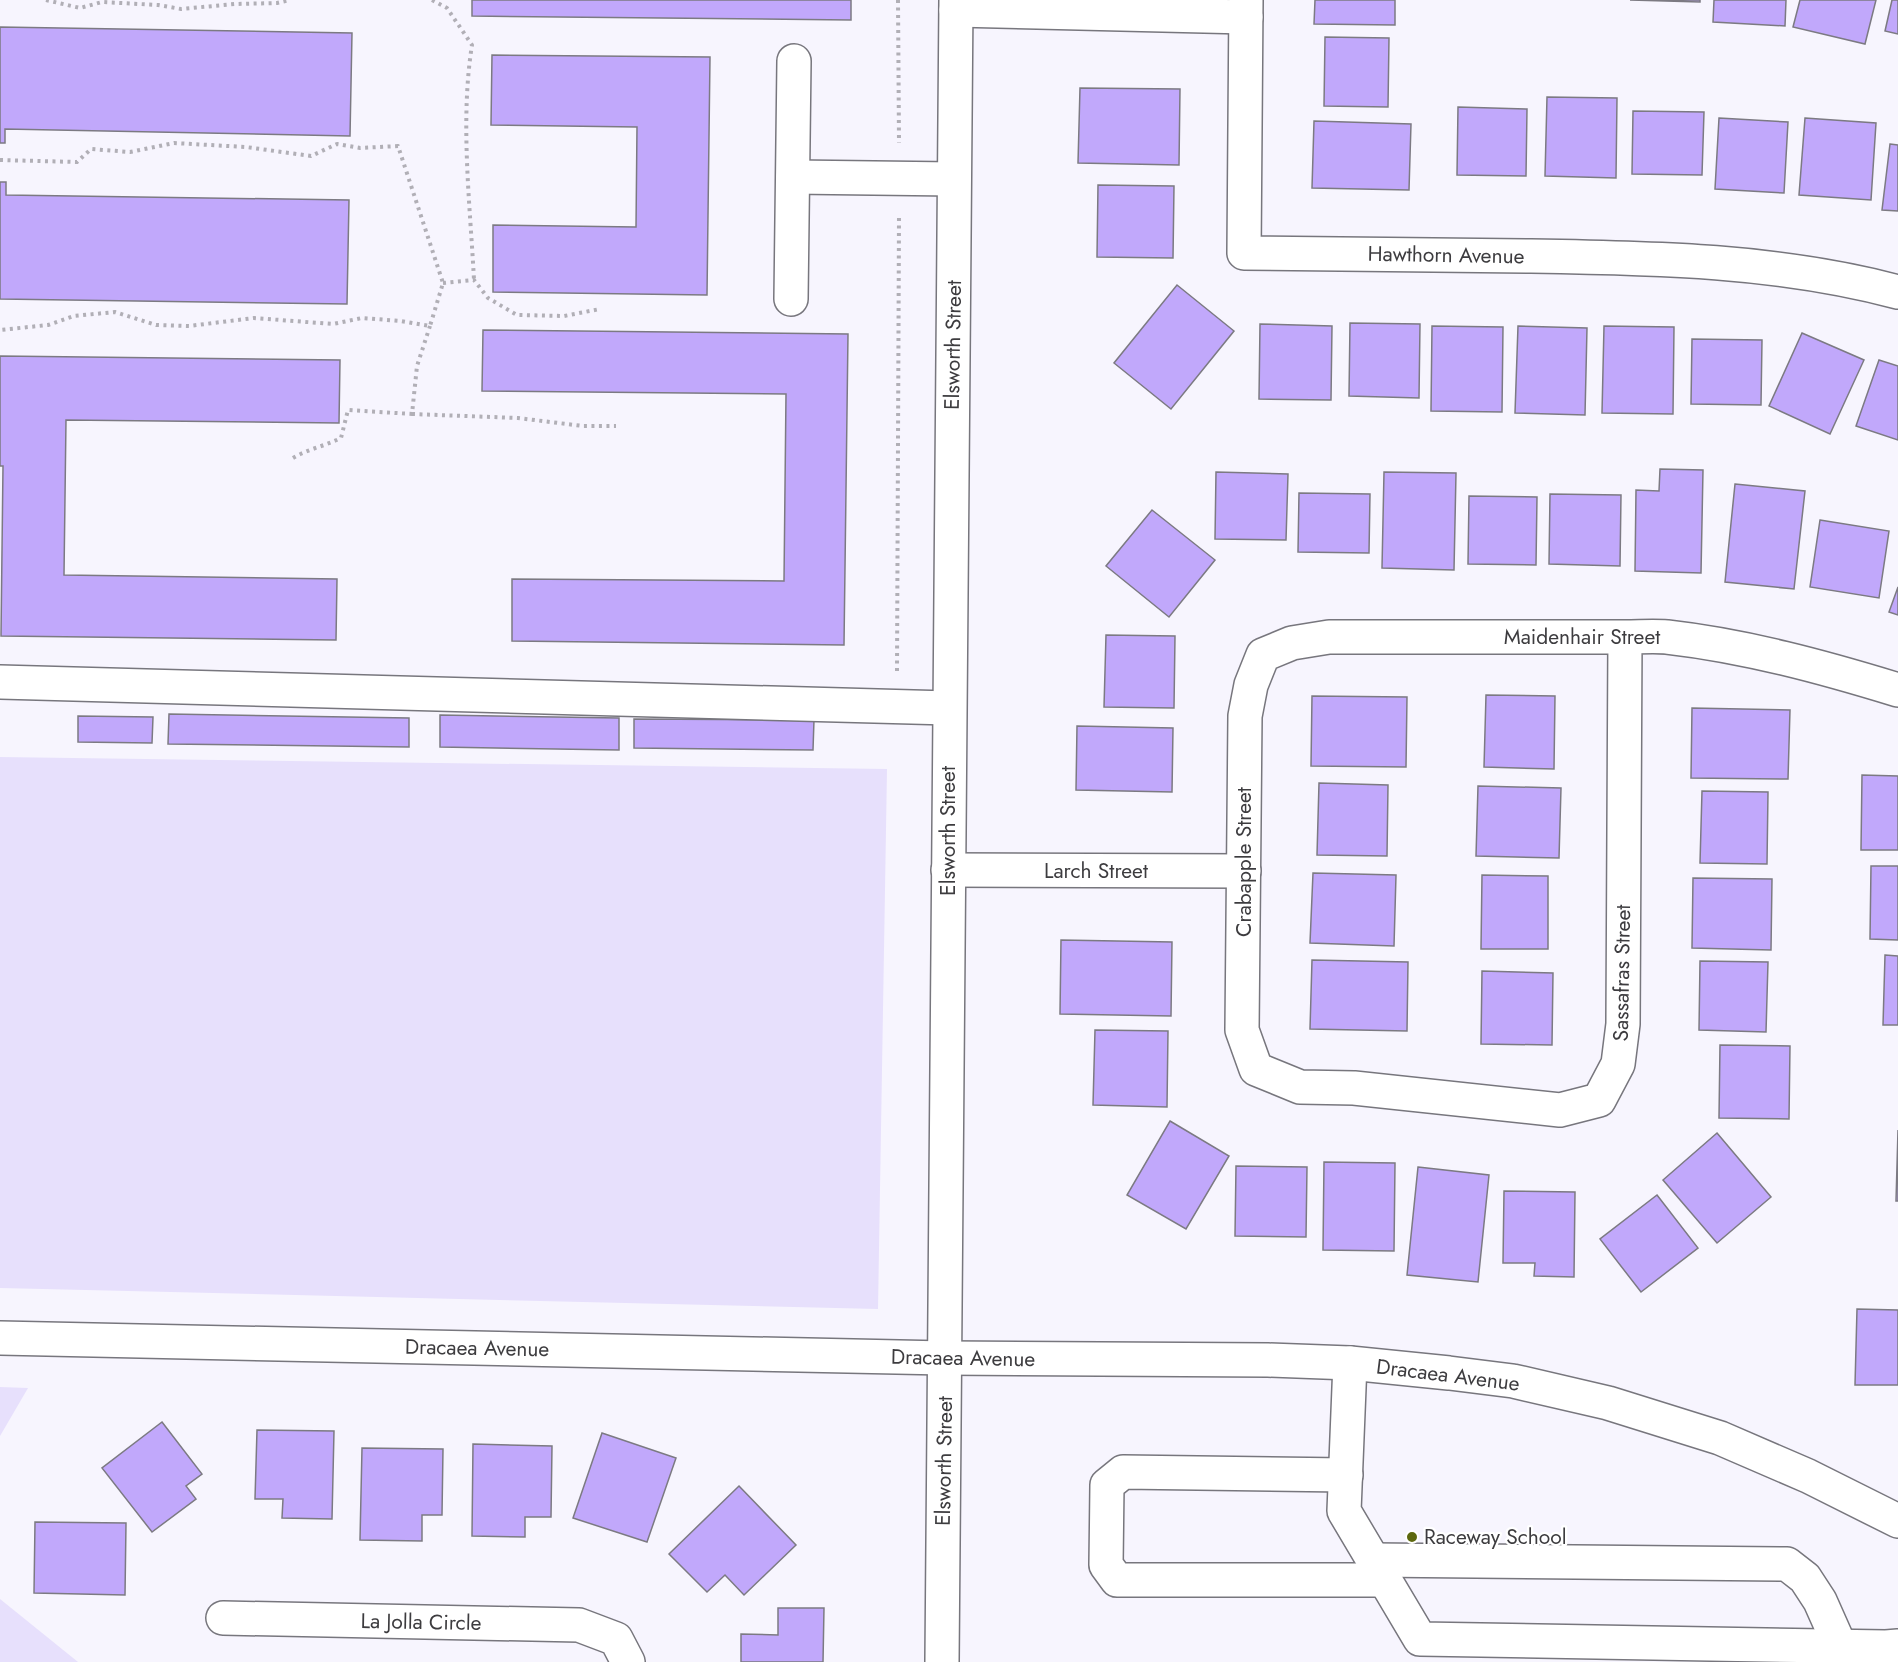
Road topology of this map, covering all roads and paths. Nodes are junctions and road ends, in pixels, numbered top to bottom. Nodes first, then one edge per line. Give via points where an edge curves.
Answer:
1 (46, 0) edge
2 (290, 0) edge
3 (432, 0) edge
4 (898, 0) edge
5 (956, 5) edge
6 (1246, 8) edge
7 (794, 61) dead end
8 (0, 160) edge
9 (793, 177) junction
10 (899, 178) junction
11 (954, 179) junction
12 (474, 280) junction
13 (443, 284) junction
14 (1898, 292) edge
15 (790, 299) dead end
16 (600, 309) dead end
17 (430, 326) junction
18 (0, 330) edge
19 (412, 414) junction
20 (616, 426) dead end
21 (293, 458) dead end
22 (1625, 637) junction
23 (1263, 655) joint
24 (0, 682) edge
25 (1898, 690) edge
26 (897, 707) junction
27 (950, 708) junction
28 (948, 870) junction
29 (1244, 871) junction
30 (1256, 1070) joint
31 (0, 1338) edge
32 (945, 1358) junction
33 (1350, 1363) junction
34 (1346, 1475) junction
35 (1898, 1521) edge
36 (1379, 1570) junction
37 (223, 1618) dead end
38 (1840, 1646) junction
39 (1898, 1646) edge
40 (622, 1651) edge
41 (942, 1662) edge

1 - 2 path via 80,8 102,2 181,9
3 - 12 path via 447,8 472,45 466,79
4 - 10 path
5 - 6 street
5 - 11 street, Elsworth Street
6 - 14 street, Hawthorn Avenue via 1244,252 1653,258 1761,266 1862,282
7 - 9 street
8 - 13 path via 77,162 91,149 130,152 174,143 311,156 337,144 360,148 398,146
9 - 10 street
9 - 15 street
10 - 11 street
10 - 26 path
11 - 27 street, Elsworth Street
12 - 13 path
12 - 16 path via 488,298 517,315 564,316
13 - 17 path
17 - 18 path via 362,318 333,324 254,318 189,326 156,325 115,312
17 - 19 path via 417,366
19 - 20 path
19 - 21 path via 348,410 341,438
22 - 23 street, Maidenhair Street via 1329,637 1292,643
22 - 25 street, Maidenhair Street via 1665,637 1739,649 1820,666
22 - 30 street, Sassafras Street via 1623,1024 1618,1064 1599,1100 1560,1110 1354,1088 1300,1087
23 - 29 street, Crabapple Street via 1251,685 1245,716
24 - 26 street
26 - 27 street
27 - 28 street, Elsworth Street
28 - 29 street, Larch Street
28 - 32 street, Elsworth Street
29 - 30 street, Crabapple Street via 1242,1030
31 - 32 street, Dracaea Avenue
32 - 33 street, Dracaea Avenue
32 - 41 street, Elsworth Street
33 - 34 street
33 - 35 street, Dracaea Avenue via 1513,1381 1608,1403 1720,1438
34 - 36 street via 1344,1511
34 - 36 street via 1123,1472 1107,1485 1106,1565 1117,1580
36 - 38 street via 1420,1639
36 - 38 street via 1787,1564 1805,1578 1820,1601
37 - 40 street, La Jolla Circle via 579,1625
38 - 39 street

